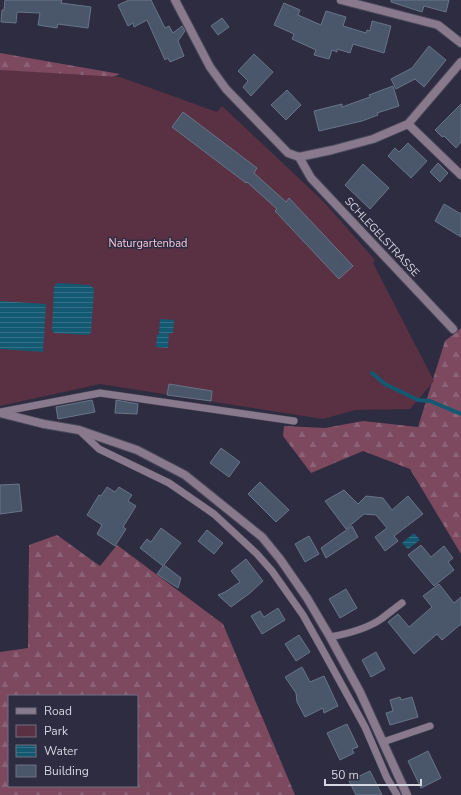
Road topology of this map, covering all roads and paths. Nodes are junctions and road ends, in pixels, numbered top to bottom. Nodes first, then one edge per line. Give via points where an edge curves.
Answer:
1 (175, 0) edge
2 (341, 0) edge
3 (461, 43) edge
4 (461, 62) edge
5 (408, 124) junction
6 (299, 157) junction
7 (461, 175) edge
8 (453, 329) dead end
9 (0, 412) edge
10 (294, 421) dead end
11 (79, 430) junction
12 (402, 603) dead end
13 (330, 637) junction
14 (430, 726) dead end
15 (383, 742) junction
16 (397, 795) edge
17 (407, 795) edge

1 - 6 street via 210,67 226,89 288,154
2 - 3 street via 438,25
4 - 5 street
5 - 6 street via 373,139
5 - 7 street
6 - 8 street, SCHLEGELSTRASSE via 311,178
9 - 10 lane via 100,393
9 - 11 street
11 - 13 street via 137,450 185,475 262,537 307,598
11 - 16 lane via 98,449 170,483 214,514 272,571 303,615 321,647 365,727
12 - 13 lane via 373,624
13 - 15 street
14 - 15 lane
15 - 17 street

